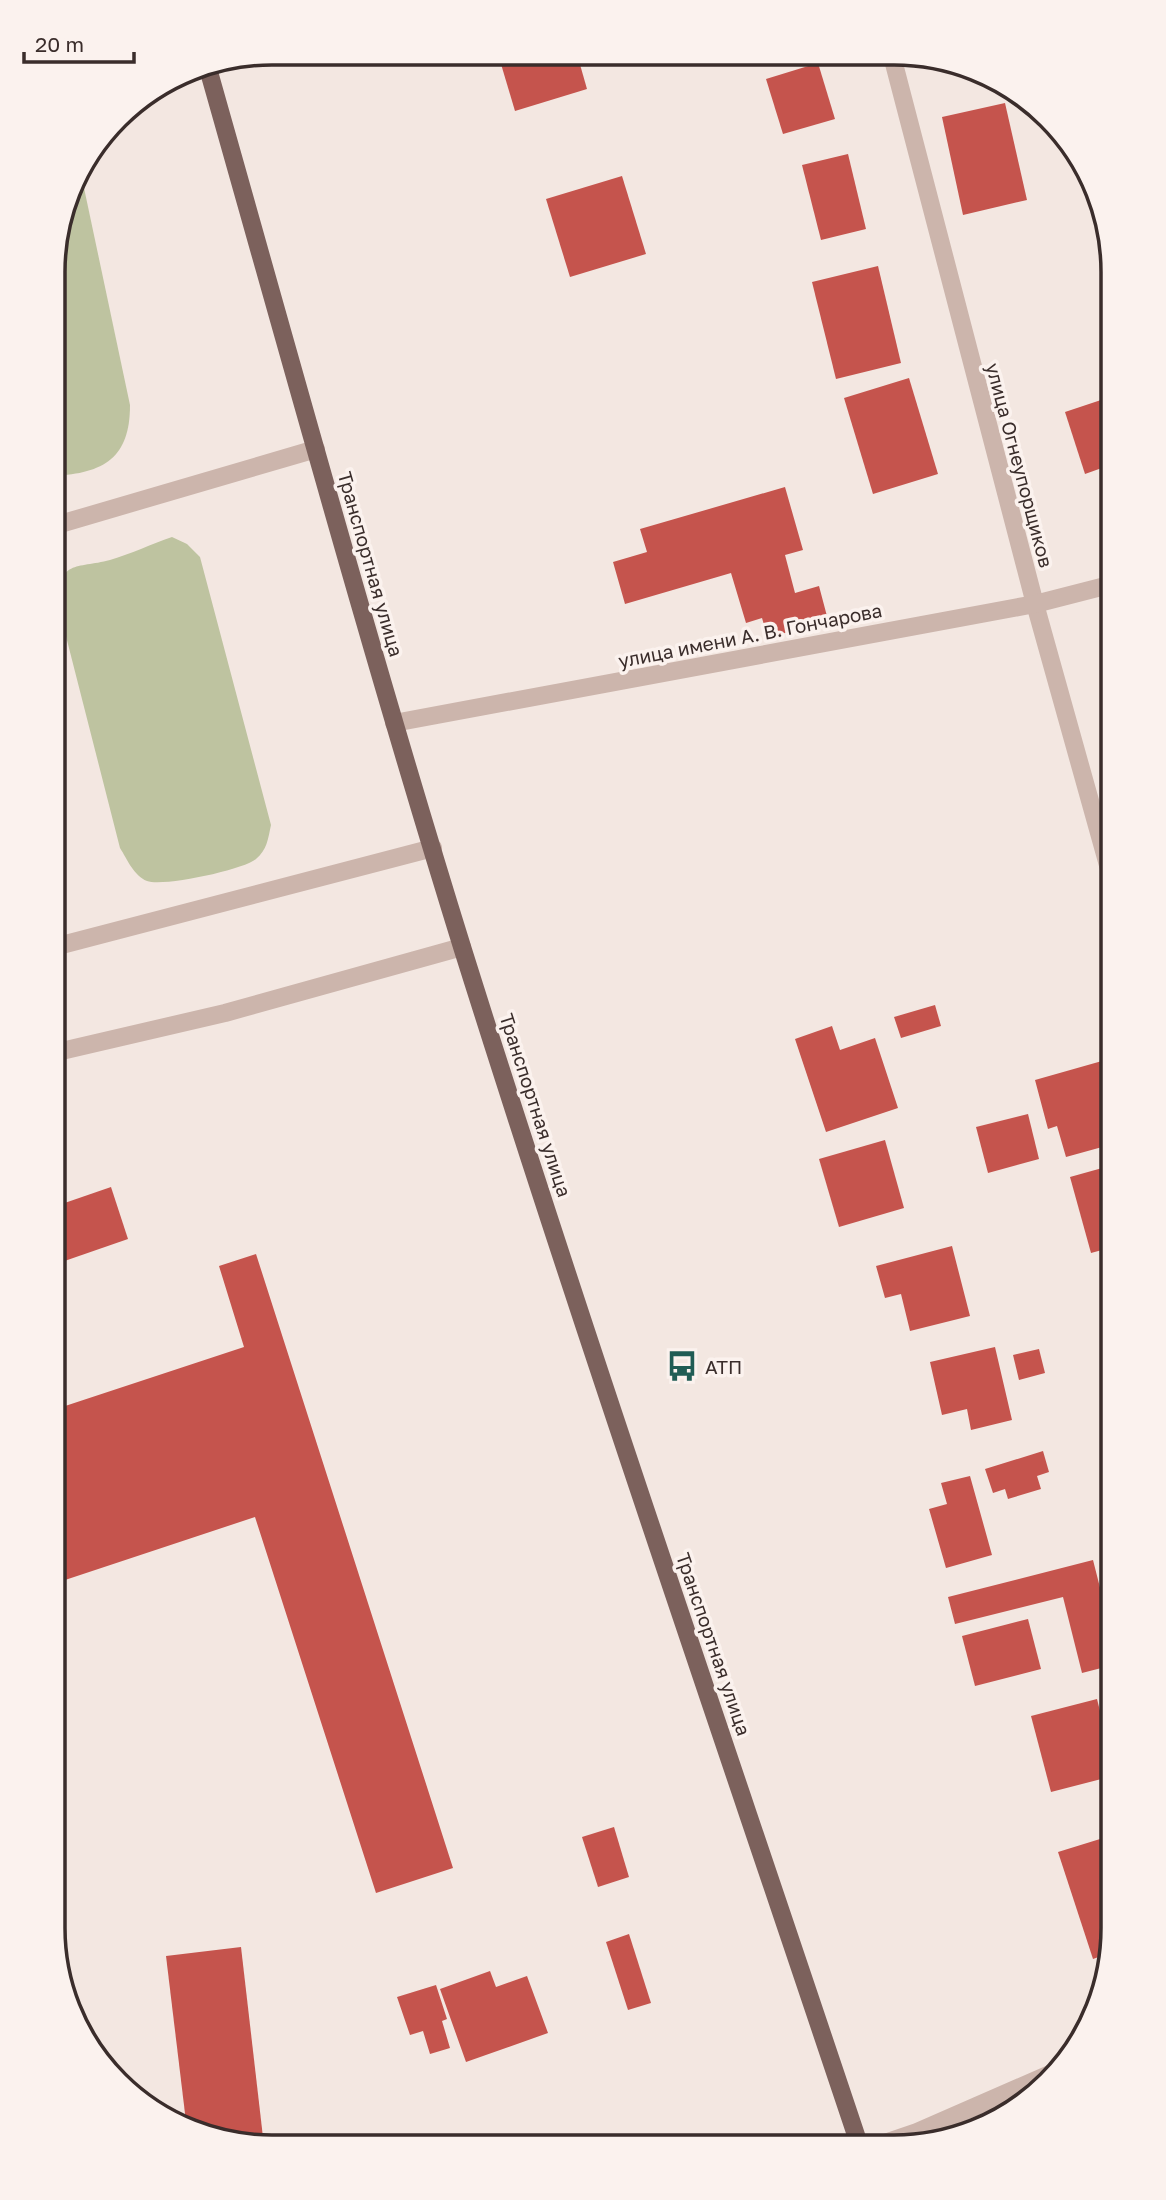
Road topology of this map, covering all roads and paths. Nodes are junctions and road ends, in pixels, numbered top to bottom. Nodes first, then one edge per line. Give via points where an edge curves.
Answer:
1 (894, 65) edge
2 (210, 75) edge
3 (317, 449) junction
4 (65, 523) edge
5 (1101, 587) edge
6 (1035, 604) junction
7 (394, 723) junction
8 (1101, 840) edge
9 (433, 848) junction
10 (65, 944) edge
11 (463, 947) junction
12 (65, 1050) edge
13 (1034, 2081) edge
14 (856, 2135) edge
15 (908, 2135) edge

1 - 6 street, улица Огнеупорщиков
2 - 3 main road, Транспортная улица
3 - 4 street
3 - 7 main road, Транспортная улица
5 - 6 street, улица имени А. В. Гончарова
6 - 7 street, улица имени А. В. Гончарова
6 - 8 street, улица Огнеупорщиков
7 - 9 main road, Транспортная улица
9 - 10 street
9 - 11 main road, Транспортная улица
11 - 12 street via 225,1013
11 - 14 main road, Транспортная улица
13 - 15 street

